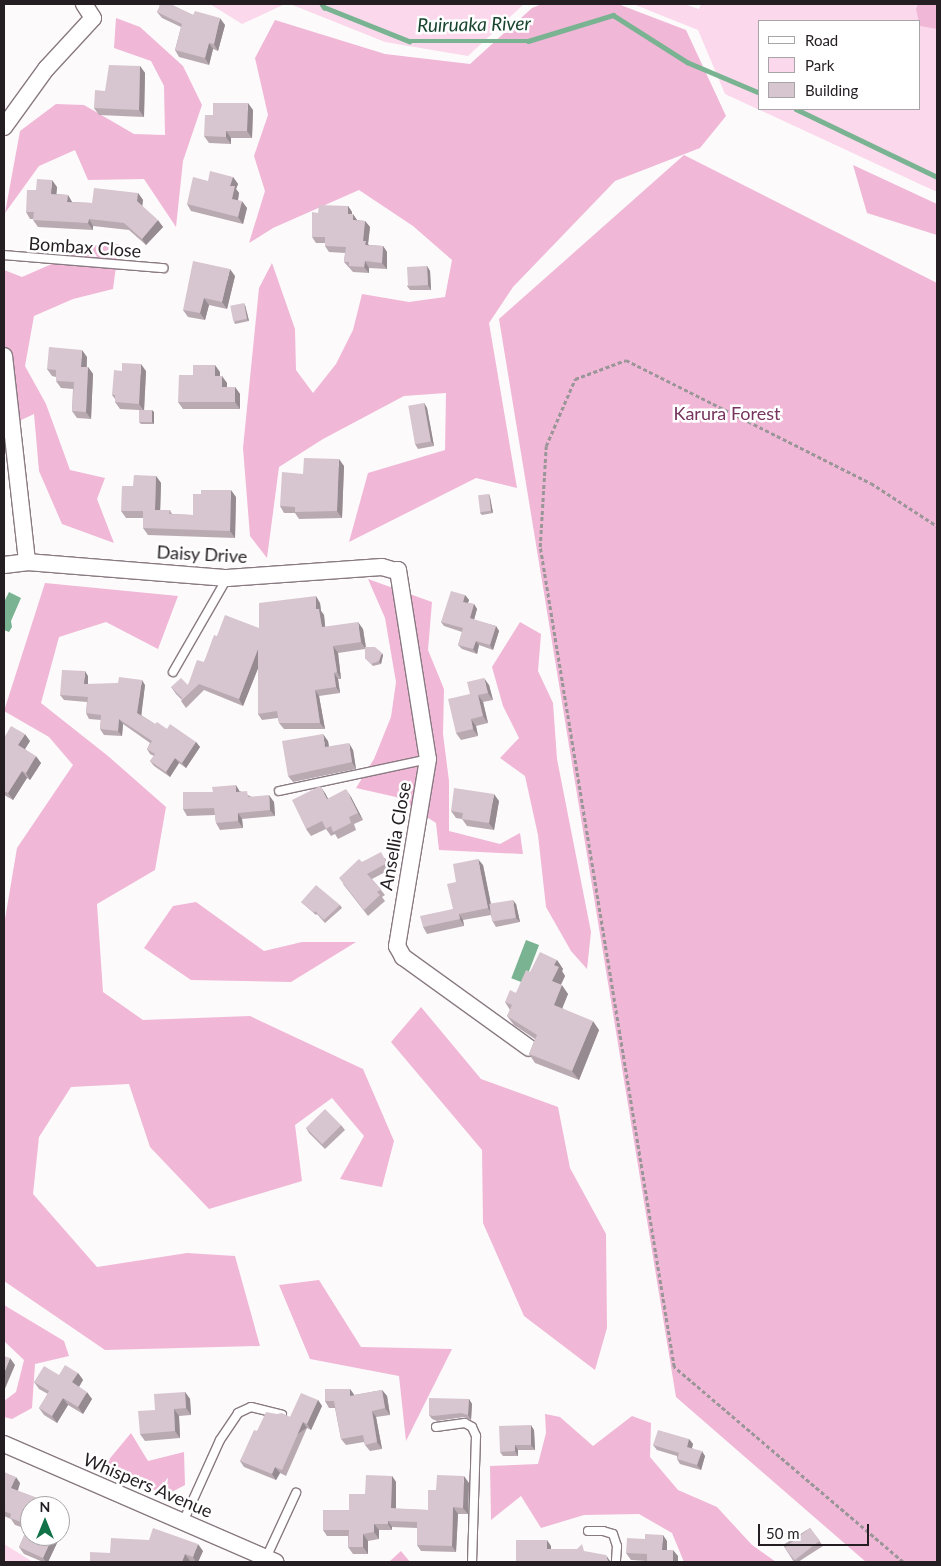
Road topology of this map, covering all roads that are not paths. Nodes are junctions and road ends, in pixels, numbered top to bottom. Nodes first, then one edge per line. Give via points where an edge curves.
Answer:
1 (86, 4) edge
2 (5, 123) edge
3 (4, 255) edge
4 (164, 268) dead end
5 (4, 356) edge
6 (27, 562) junction
7 (4, 566) edge
8 (396, 572) joint
9 (227, 578) junction
10 (173, 672) dead end
11 (428, 759) junction
12 (279, 791) dead end
13 (529, 1048) edge
14 (282, 1415) edge
15 (436, 1427) dead end
16 (4, 1444) edge
17 (296, 1493) dead end
18 (184, 1522) junction
19 (588, 1532) dead end
20 (271, 1560) edge
21 (472, 1562) edge
22 (616, 1562) edge

1 - 2 street via 93,18 46,69
3 - 4 lane, Bombax Close
5 - 6 street
6 - 7 street, Daisy Drive
6 - 9 street, Daisy Drive
8 - 9 street, Daisy Drive via 382,567
8 - 11 street, Ansellia Close via 398,570
9 - 10 lane
11 - 12 lane
11 - 13 street, Ansellia Close via 397,946 403,957
14 - 18 lane via 251,1407 238,1413 220,1440
15 - 21 lane via 465,1423 472,1427 476,1436
16 - 18 street, Whispers Avenue
17 - 20 lane
18 - 20 street, Whispers Avenue
19 - 22 lane via 612,1534 617,1546

